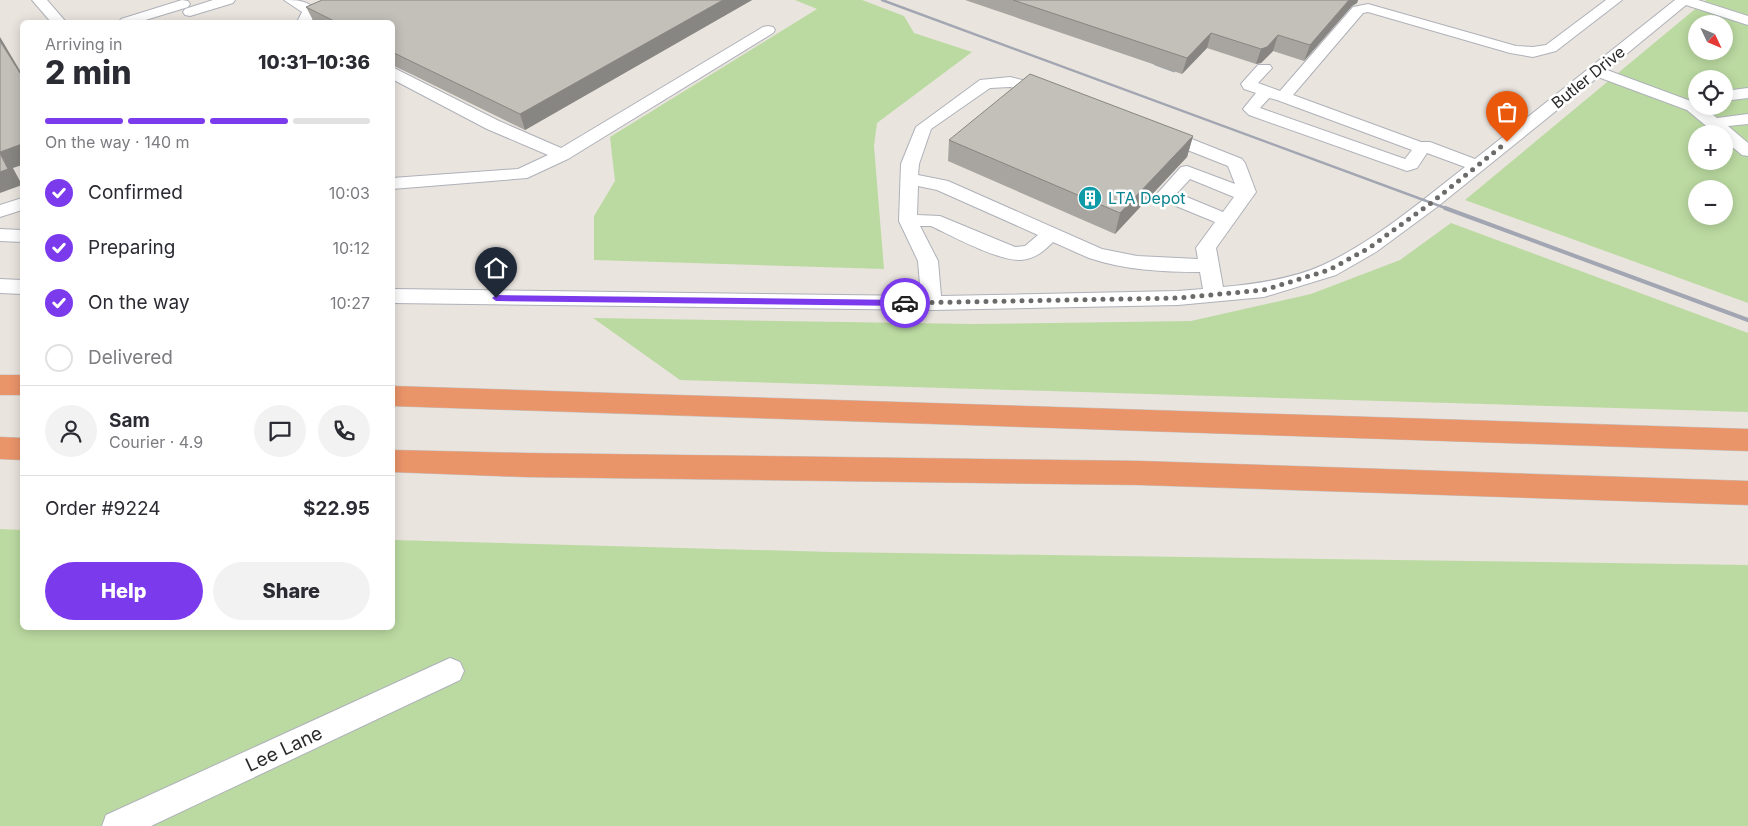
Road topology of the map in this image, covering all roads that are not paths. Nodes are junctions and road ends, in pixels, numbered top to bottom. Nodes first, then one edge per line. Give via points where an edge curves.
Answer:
1 (39, 0) edge
2 (228, 0) edge
3 (291, 0) edge
4 (1684, 0) edge
5 (1611, 1) edge
6 (188, 10) edge
7 (58, 20) edge
8 (136, 20) edge
9 (305, 20) edge
10 (1748, 21) edge
11 (768, 30) dead end
12 (1264, 68) dead end
13 (1596, 71) junction
14 (395, 74) edge
15 (1266, 91) junction
16 (1748, 93) edge
17 (1733, 95) edge
18 (1070, 97) edge
19 (1283, 97) junction
20 (1688, 100) edge
21 (1678, 101) junction
22 (1748, 119) edge
23 (1713, 122) junction
24 (1144, 126) edge
25 (1422, 148) junction
26 (1748, 151) edge
27 (562, 155) junction
28 (1475, 168) junction
29 (909, 179) junction
30 (395, 184) edge
31 (1245, 195) junction
32 (20, 205) edge
33 (0, 211) edge
34 (1226, 220) junction
35 (908, 221) junction
36 (1051, 233) junction
37 (0, 235) edge
38 (20, 236) edge
39 (1209, 266) junction
40 (0, 286) edge
41 (20, 287) edge
42 (1214, 295) junction
43 (395, 296) edge
44 (932, 303) junction
45 (0, 385) edge
46 (20, 385) edge
47 (395, 396) edge
48 (1748, 440) edge
49 (0, 448) edge
50 (20, 449) edge
51 (395, 461) edge
52 (1748, 493) edge
53 (450, 671) dead end
54 (118, 826) edge

1 - 7 street
2 - 6 street
3 - 9 street via 310,11
4 - 10 street
4 - 13 street, Butler Drive
5 - 19 street via 1551,48 1533,52 1515,50 1368,8 1358,10
6 - 8 street
11 - 27 street
12 - 15 street via 1249,84
13 - 21 street
13 - 28 street, Butler Drive
14 - 27 street via 493,125
15 - 19 street
15 - 25 street via 1252,109 1255,112 1407,166
16 - 17 street
18 - 29 street via 1010,82 986,83 924,126 910,164
19 - 25 street
20 - 21 street
21 - 23 street via 1693,107
22 - 23 street
23 - 26 street
24 - 31 street via 1236,163 1247,192
25 - 28 street
27 - 30 street via 521,174
28 - 42 street, Butler Drive via 1369,248 1329,270 1264,290
29 - 35 street
29 - 36 street via 942,185
31 - 34 street
31 - 34 street via 1186,171 1166,195
32 - 33 street
34 - 39 street via 1206,248
35 - 36 street via 933,220 1020,255 1031,252
35 - 44 street via 928,261
36 - 39 street via 1120,261
37 - 38 street
39 - 42 street
40 - 41 street
42 - 44 street, Butler Drive
43 - 44 street, Butler Drive
45 - 46 highway
47 - 48 highway
49 - 50 highway
51 - 52 highway via 1140,473
53 - 54 street, Lee Lane

